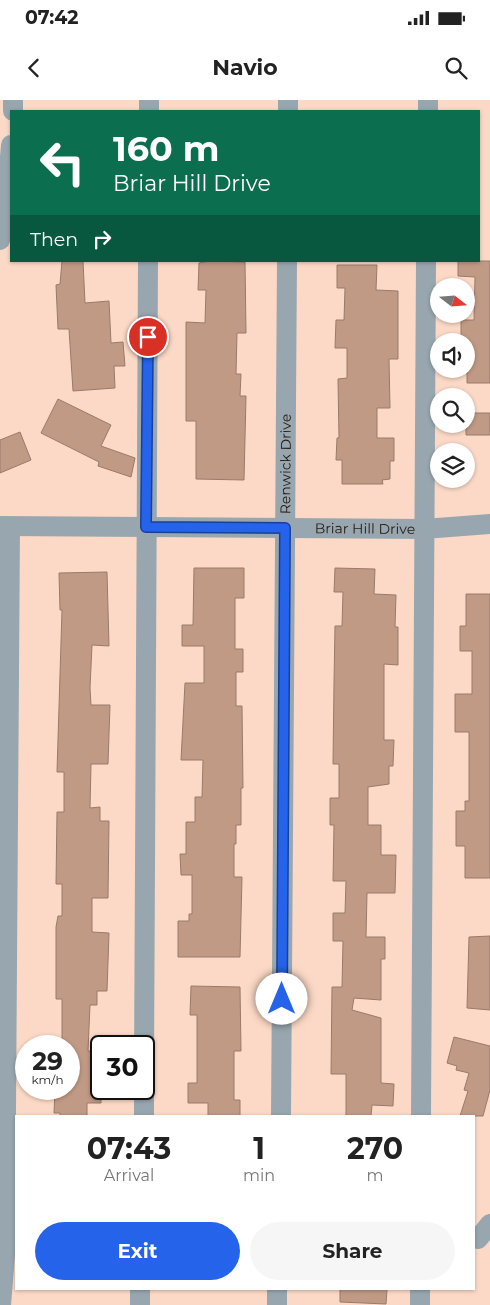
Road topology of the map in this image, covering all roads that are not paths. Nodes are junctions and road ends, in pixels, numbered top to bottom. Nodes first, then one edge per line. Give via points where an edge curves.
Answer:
1 (10, 156) edge
2 (0, 240) edge
3 (148, 262) edge
4 (287, 262) edge
5 (426, 262) edge
6 (490, 524) edge
7 (5, 527) edge
8 (146, 527) junction
9 (285, 528) junction
10 (424, 529) junction
11 (144, 1035) edge
12 (144, 1100) edge
13 (144, 1115) edge
14 (282, 1115) edge
15 (421, 1115) edge
16 (140, 1290) edge
17 (277, 1290) edge
18 (420, 1290) edge
19 (1, 1305) edge
20 (140, 1305) edge
21 (277, 1305) edge
22 (420, 1305) edge

1 - 2 street
3 - 8 street
4 - 9 street, Renwick Drive
5 - 10 street
6 - 10 street, Briar Hill Drive
7 - 8 street, Briar Hill Drive
7 - 19 street via 5,1245
8 - 9 street, Briar Hill Drive
8 - 11 street
9 - 10 street, Briar Hill Drive
9 - 14 street, Renwick Drive
10 - 15 street
12 - 13 street
16 - 20 street
17 - 21 street
18 - 22 street

